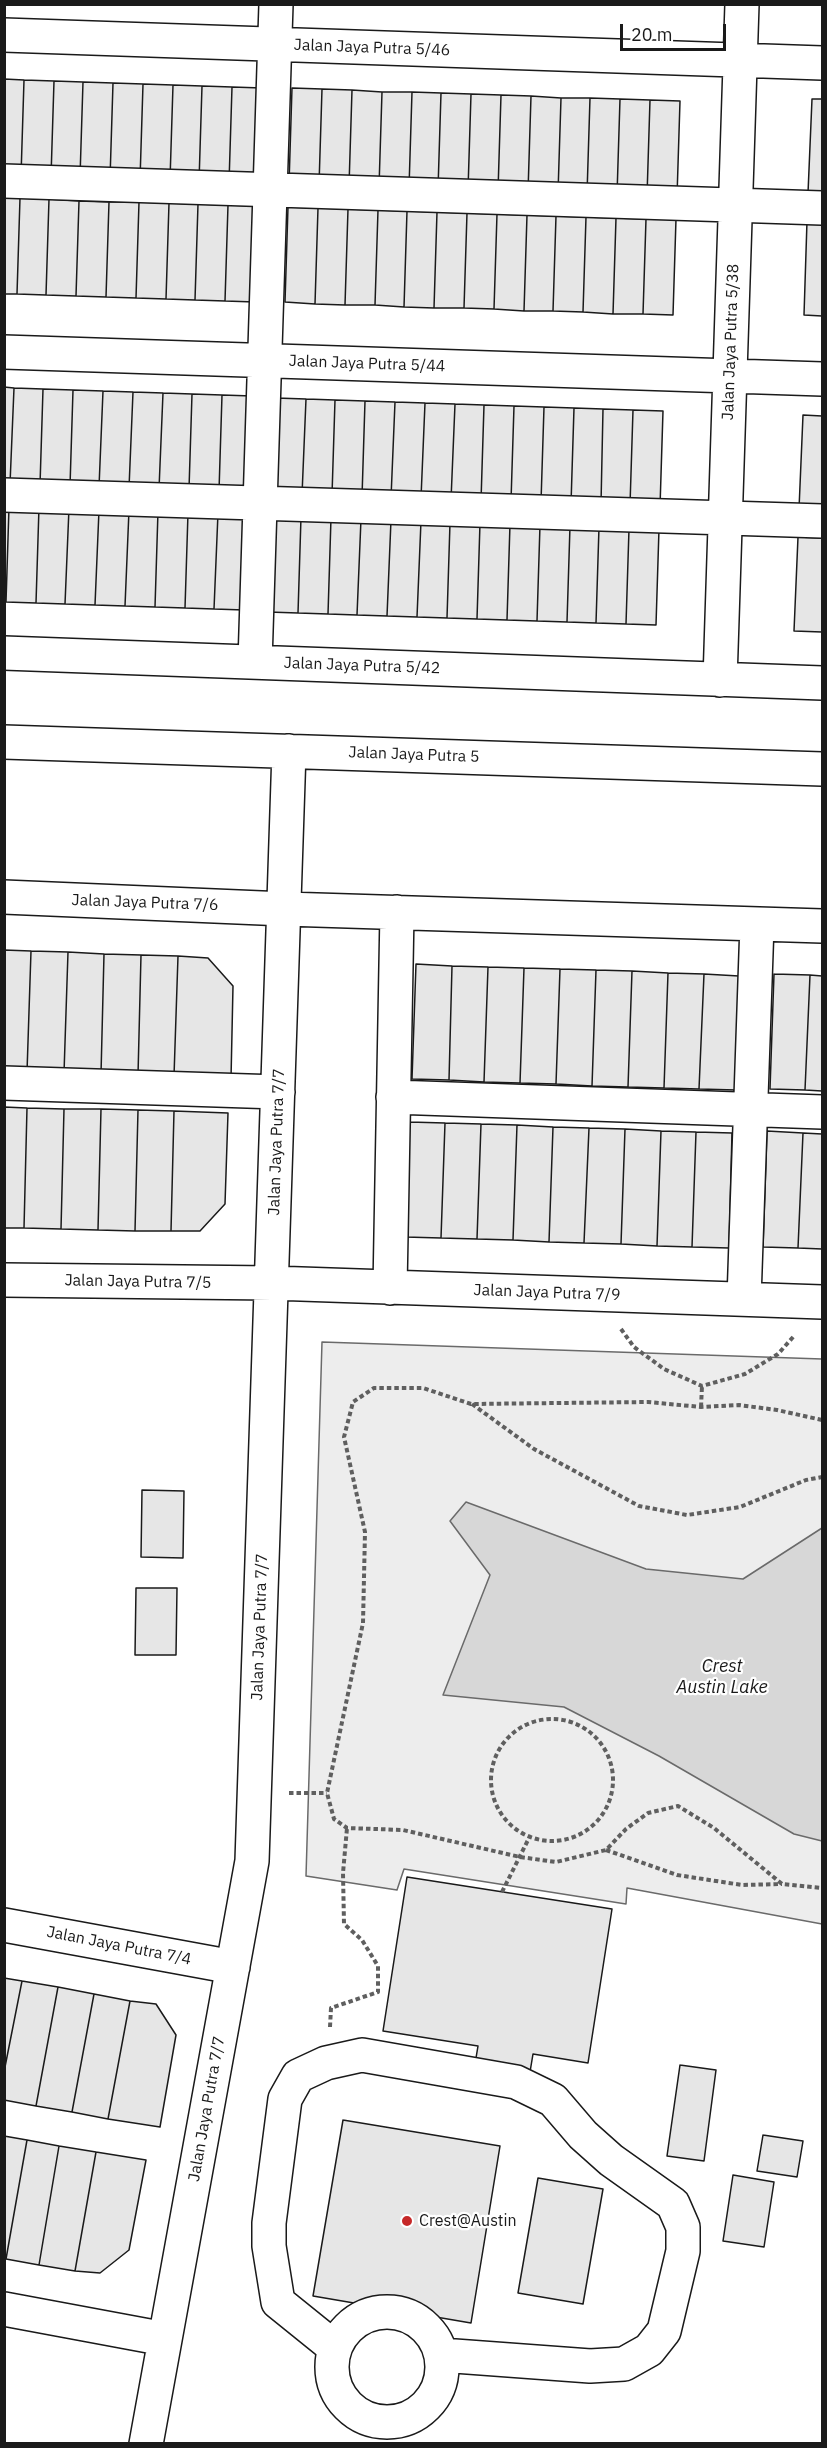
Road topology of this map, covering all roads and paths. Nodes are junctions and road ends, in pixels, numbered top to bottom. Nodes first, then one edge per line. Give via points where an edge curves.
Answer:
1 (276, 4) edge
2 (742, 4) edge
3 (4, 35) edge
4 (275, 44) junction
5 (740, 60) junction
6 (822, 63) edge
7 (4, 181) edge
8 (272, 190) junction
9 (736, 205) junction
10 (822, 208) edge
11 (4, 352) edge
12 (265, 361) junction
13 (730, 376) junction
14 (822, 379) edge
15 (4, 495) edge
16 (260, 503) junction
17 (725, 518) junction
18 (822, 521) edge
19 (4, 653) edge
20 (255, 662) junction
21 (720, 680) junction
22 (822, 683) edge
23 (4, 742) edge
24 (289, 751) junction
25 (822, 769) edge
26 (4, 897) edge
27 (285, 909) junction
28 (397, 912) junction
29 (757, 924) junction
30 (822, 926) edge
31 (4, 1083) edge
32 (278, 1092) junction
33 (393, 1097) junction
34 (751, 1109) junction
35 (822, 1112) edge
36 (4, 1280) edge
37 (272, 1283) junction
38 (390, 1288) junction
39 (596, 1295) junction
40 (744, 1299) junction
41 (822, 1302) edge
42 (800, 1328) dead end
43 (702, 1386) junction
44 (471, 1404) junction
45 (701, 1407) junction
46 (822, 1420) edge
47 (822, 1477) edge
48 (347, 1828) junction
49 (530, 1836) junction
50 (606, 1850) junction
51 (520, 1857) junction
52 (782, 1884) junction
53 (822, 1888) edge
54 (502, 1892) dead end
55 (4, 1925) edge
56 (233, 1967) junction
57 (326, 2063) junction
58 (4, 2309) edge
59 (165, 2339) junction
60 (335, 2348) junction
61 (441, 2355) junction
62 (373, 2432) edge
63 (146, 2444) edge

1 - 4 street
2 - 5 street, Jalan Jaya Putra 5/38
3 - 4 street, Jalan Jaya Putra 5/46
4 - 5 street, Jalan Jaya Putra 5/46
4 - 8 street
5 - 6 street, Jalan Jaya Putra 5/46
5 - 9 street, Jalan Jaya Putra 5/38
7 - 8 street
8 - 9 street
8 - 12 street
9 - 10 street
9 - 13 street, Jalan Jaya Putra 5/38
11 - 12 street, Jalan Jaya Putra 5/44
12 - 13 street, Jalan Jaya Putra 5/44
12 - 16 street
13 - 14 street, Jalan Jaya Putra 5/44
13 - 17 street, Jalan Jaya Putra 5/38
15 - 16 street
16 - 17 street
16 - 20 street
17 - 18 street
17 - 21 street, Jalan Jaya Putra 5/38
19 - 20 street, Jalan Jaya Putra 5/42
20 - 21 street, Jalan Jaya Putra 5/42
21 - 22 street, Jalan Jaya Putra 5/42
23 - 24 street, Jalan Jaya Putra 5
24 - 25 street, Jalan Jaya Putra 5
24 - 27 street, Jalan Jaya Putra 7/7
26 - 27 street, Jalan Jaya Putra 7/6
27 - 28 street, Jalan Jaya Putra 7/6
27 - 32 street, Jalan Jaya Putra 7/7
28 - 29 street, Jalan Jaya Putra 7/6
28 - 33 street
29 - 30 street, Jalan Jaya Putra 7/6
29 - 34 street
31 - 32 street
32 - 37 street, Jalan Jaya Putra 7/7
33 - 34 street
33 - 38 street
34 - 35 street
34 - 40 street
36 - 37 street, Jalan Jaya Putra 7/5
37 - 38 street, Jalan Jaya Putra 7/9
37 - 56 street, Jalan Jaya Putra 7/7 via 252,1861
38 - 39 street, Jalan Jaya Putra 7/9
39 - 40 street, Jalan Jaya Putra 7/9
39 - 43 path via 634,1347 664,1369
40 - 41 street, Jalan Jaya Putra 7/9
42 - 43 path via 778,1354 745,1374
43 - 45 path
44 - 45 path via 648,1402
44 - 47 path via 534,1449 639,1506 687,1515 740,1507
44 - 48 path via 423,1388 374,1388 353,1402 344,1437 364,1532 363,1623 327,1793 334,1819
45 - 46 path via 777,1410
48 - 51 path via 403,1830
48 - 57 path via 344,1924 362,1940 378,1966 378,1992 331,2008
49 - 49 path via 506,1820 496,1805 491,1789 496,1755 512,1734 535,1721 570,1721 599,1739 608,1754 613,1771 608,1805 586,1831 570,1838 552,1841
49 - 51 path
50 - 51 path via 556,1862
50 - 52 path via 677,1875 742,1885
50 - 52 path via 648,1813 678,1806 714,1828
51 - 54 path
52 - 53 path
55 - 56 street, Jalan Jaya Putra 7/4
56 - 59 street, Jalan Jaya Putra 7/7
57 - 60 street via 298,2076 285,2099 269,2246 278,2302
57 - 61 street via 362,2055 516,2082 554,2100 583,2135 611,2160 673,2204 683,2227 683,2251 664,2331 649,2350 624,2364 590,2366
58 - 59 street
59 - 63 street, Jalan Jaya Putra 7/7
60 - 61 street via 357,2321 373,2313 390,2312 423,2325 435,2339
60 - 62 street via 335,2385 344,2401
61 - 62 street via 437,2391 426,2406

